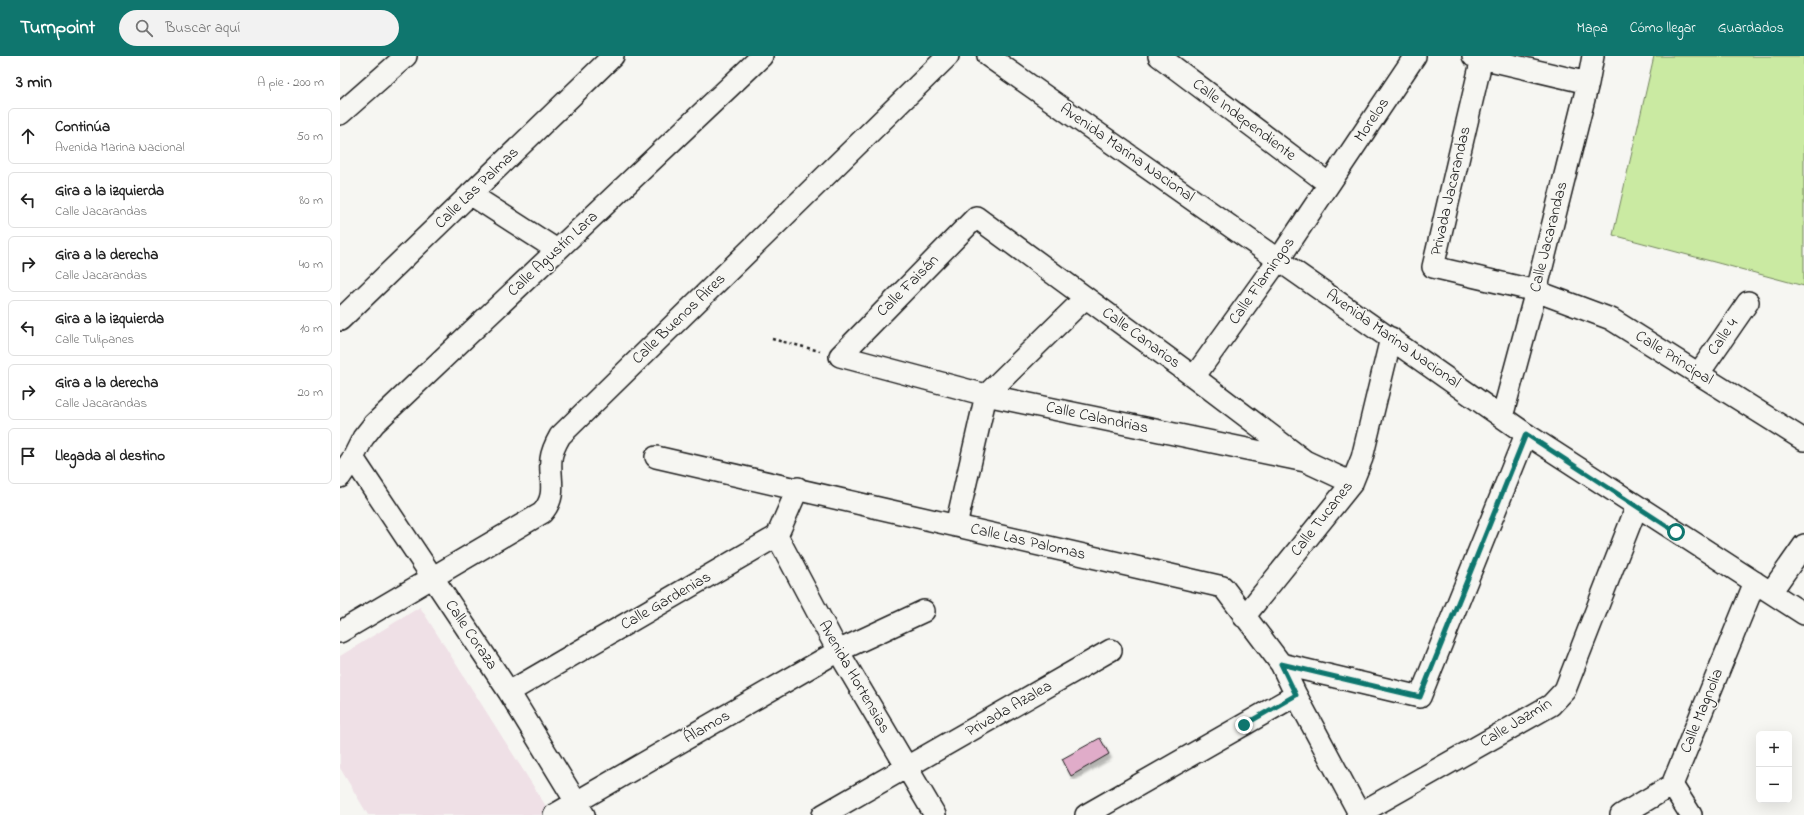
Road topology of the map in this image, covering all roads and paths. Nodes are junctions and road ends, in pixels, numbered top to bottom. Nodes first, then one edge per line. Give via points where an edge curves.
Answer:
1 (406, 56) edge
2 (613, 56) edge
3 (762, 56) edge
4 (948, 56) edge
5 (1159, 56) edge
6 (1415, 56) edge
7 (1593, 56) edge
8 (1478, 57) edge
9 (999, 59) edge
10 (1588, 83) junction
11 (340, 114) edge
12 (1329, 184) junction
13 (470, 194) junction
14 (976, 217) joint
15 (557, 250) junction
16 (1279, 259) junction
17 (1536, 291) junction
18 (1085, 298) junction
19 (1748, 302) dead end
20 (340, 320) edge
21 (1391, 338) junction
22 (772, 339) dead end
23 (840, 356) junction
24 (1699, 372) junction
25 (1194, 377) junction
26 (986, 395) junction
27 (1502, 417) junction
28 (1526, 434) junction
29 (1803, 437) edge
30 (656, 457) dead end
31 (353, 458) junction
32 (1305, 461) junction
33 (340, 477) edge
34 (1352, 483) junction
35 (798, 488) junction
36 (1637, 506) junction
37 (956, 526) junction
38 (777, 536) junction
39 (1804, 546) edge
40 (432, 578) junction
41 (1763, 587) junction
42 (924, 611) dead end
43 (1804, 614) edge
44 (1244, 617) junction
45 (340, 632) edge
46 (1111, 650) dead end
47 (838, 651) junction
48 (1281, 664) junction
49 (509, 692) junction
50 (1296, 695) junction
51 (907, 767) junction
52 (1672, 785) junction
53 (580, 809) edge
54 (1359, 814) edge
55 (554, 815) edge
56 (823, 815) edge
57 (935, 815) edge
58 (1086, 815) edge
59 (1621, 815) edge
60 (1691, 815) edge

1 - 11 street
2 - 13 street, Calle Las Palmas
3 - 15 street, Calle Agustín Lara
4 - 40 street, Calle Buenos Aires via 560,436 553,447 551,459 552,493 549,504 542,513
5 - 12 street, Calle Independiente
6 - 12 street, Morelos
7 - 10 street, Calle Jacarandas
8 - 10 street
8 - 17 street, Privada Jacarandas via 1433,267
9 - 16 street, Avenida Marina Nacional
10 - 17 street, Calle Jacarandas
12 - 16 street, Calle Flamingos
13 - 15 street
13 - 20 street, Calle Las Palmas
14 - 18 street, Calle Canarios
14 - 23 street, Calle Faisán
15 - 31 street, Calle Agustín Lara via 374,424 363,438
16 - 21 street, Avenida Marina Nacional
16 - 25 street, Calle Flamingos
17 - 24 street, Calle Principal via 1612,319
17 - 27 street, Calle Jacarandas
18 - 25 street, Calle Canarios
18 - 26 street
19 - 24 street, Calle 4
21 - 27 street, Avenida Marina Nacional
21 - 34 street, Calle Tucanes via 1362,458
22 - 23 path
23 - 26 street, Calle Calandrias
24 - 29 street, Calle Principal
25 - 32 street, Calle Canarios
26 - 32 street, Calle Calandrias
26 - 37 street
27 - 28 street, Avenida Marina Nacional
28 - 36 street, Avenida Marina Nacional
28 - 48 street via 1420,697
30 - 35 street, Calle Las Palomas
31 - 33 street, Calle Agustín Lara
31 - 40 street, Calle Coraza
32 - 34 street, Calle Calandrias
34 - 44 street, Calle Tucanes
35 - 37 street, Calle Las Palomas
35 - 38 street
36 - 41 street, Avenida Marina Nacional
36 - 54 street, Calle Jazmín via 1565,690 1551,705
37 - 44 street, Calle Las Palomas via 1223,587
38 - 47 street, Avenida Hortensias
38 - 49 street, Calle Gardenias
39 - 41 street, Calle Magnolia
40 - 45 street, Calle Buenos Aires
40 - 49 street, Calle Coraza
41 - 43 street, Avenida Marina Nacional
41 - 52 street, Calle Magnolia
42 - 47 street, Álamos
44 - 48 street, Calle Las Palomas
46 - 51 street, Privada Azalea
47 - 51 street, Avenida Hortensias
47 - 53 street, Álamos
48 - 50 street, Calle Las Palomas
49 - 53 street, Calle Coraza
50 - 54 street, Calle Las Palomas
50 - 58 street
51 - 56 street, Privada Azalea
51 - 57 street, Avenida Hortensias
52 - 59 street
52 - 60 street
53 - 55 street, Álamos

